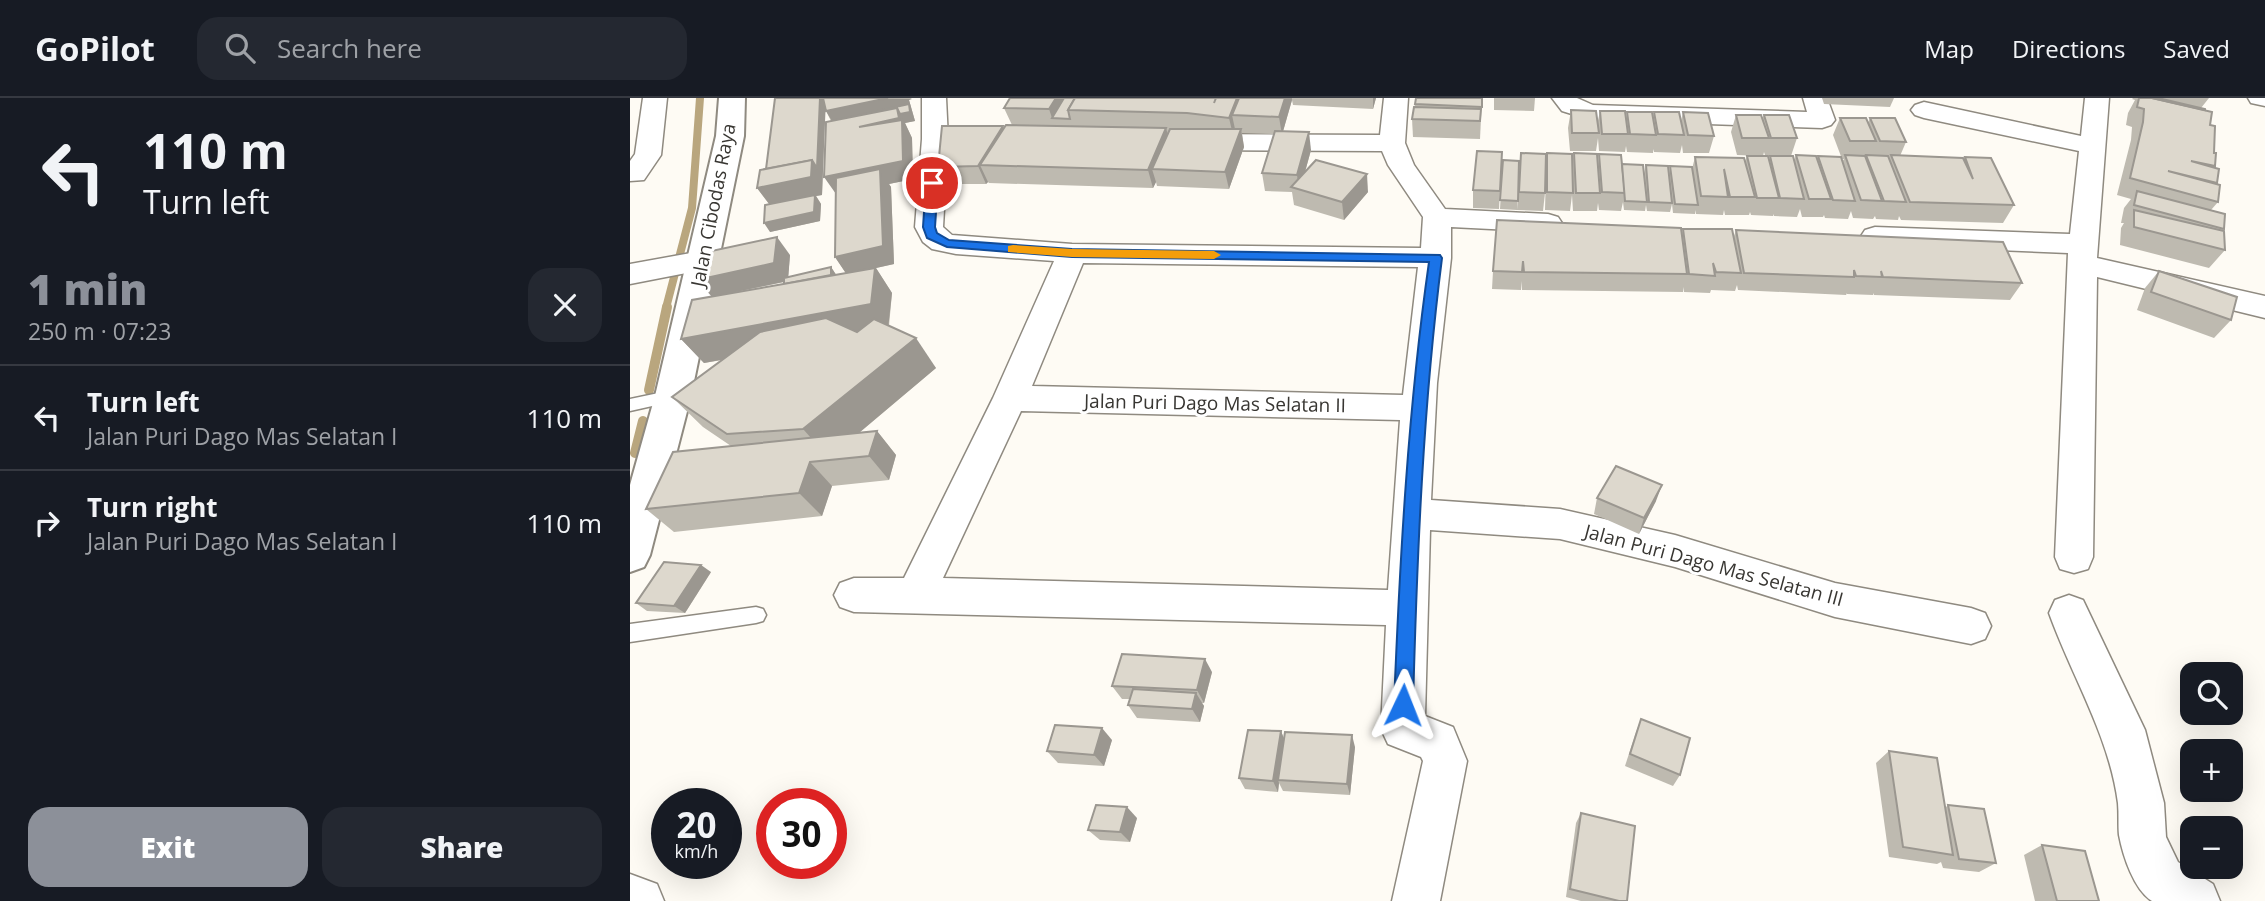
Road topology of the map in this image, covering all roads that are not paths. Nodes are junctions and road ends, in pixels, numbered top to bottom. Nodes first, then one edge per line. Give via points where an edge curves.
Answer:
1 (655, 98) edge
2 (732, 98) edge
3 (934, 98) edge
4 (1396, 98) edge
5 (1564, 98) edge
6 (2097, 98) edge
7 (1819, 109) edge
8 (1924, 110) dead end
9 (1850, 122) edge
10 (935, 139) junction
11 (963, 139) edge
12 (1171, 141) edge
13 (1392, 144) junction
14 (2094, 146) junction
15 (634, 174) dead end
16 (1437, 218) junction
17 (1575, 224) edge
18 (1850, 235) edge
19 (1072, 253) junction
20 (2083, 254) junction
21 (1436, 258) junction
22 (685, 264) junction
23 (630, 274) edge
24 (2265, 307) edge
25 (673, 396) junction
26 (1010, 398) junction
27 (630, 405) edge
28 (1420, 408) junction
29 (643, 466) edge
30 (1413, 514) junction
31 (630, 555) edge
32 (2074, 557) dead end
33 (854, 595) dead end
34 (915, 595) junction
35 (1407, 608) junction
36 (2069, 613) dead end
37 (756, 615) dead end
38 (1971, 626) dead end
39 (630, 633) edge
40 (630, 898) edge
41 (640, 901) edge
42 (1416, 901) edge
43 (2196, 901) edge

1 - 15 street via 648,155
2 - 22 street, Jalan Cibodas Raya via 730,136
3 - 10 street
4 - 13 street
5 - 7 street via 1571,106 1591,112
6 - 14 street
7 - 9 street
8 - 14 street
10 - 11 street
10 - 19 street via 929,227 938,241
12 - 13 street
13 - 16 street
14 - 20 street
16 - 17 street
16 - 21 street
18 - 20 street
19 - 21 street
19 - 26 street
20 - 24 street
20 - 32 street
21 - 28 street
22 - 23 street
22 - 25 street, Jalan Cibodas Raya
25 - 27 lane
25 - 29 street, Jalan Cibodas Raya
26 - 28 street, Jalan Puri Dago Mas Selatan II
26 - 34 street
28 - 30 street
29 - 31 street, Jalan Cibodas Raya
30 - 35 street
30 - 38 street, Jalan Puri Dago Mas Selatan III via 1560,524 1675,551 1835,600
33 - 34 street
34 - 35 street
35 - 42 street via 1403,729 1437,742 1445,761
36 - 43 street via 2123,730 2141,803 2143,837 2156,872
37 - 39 lane
40 - 41 street

